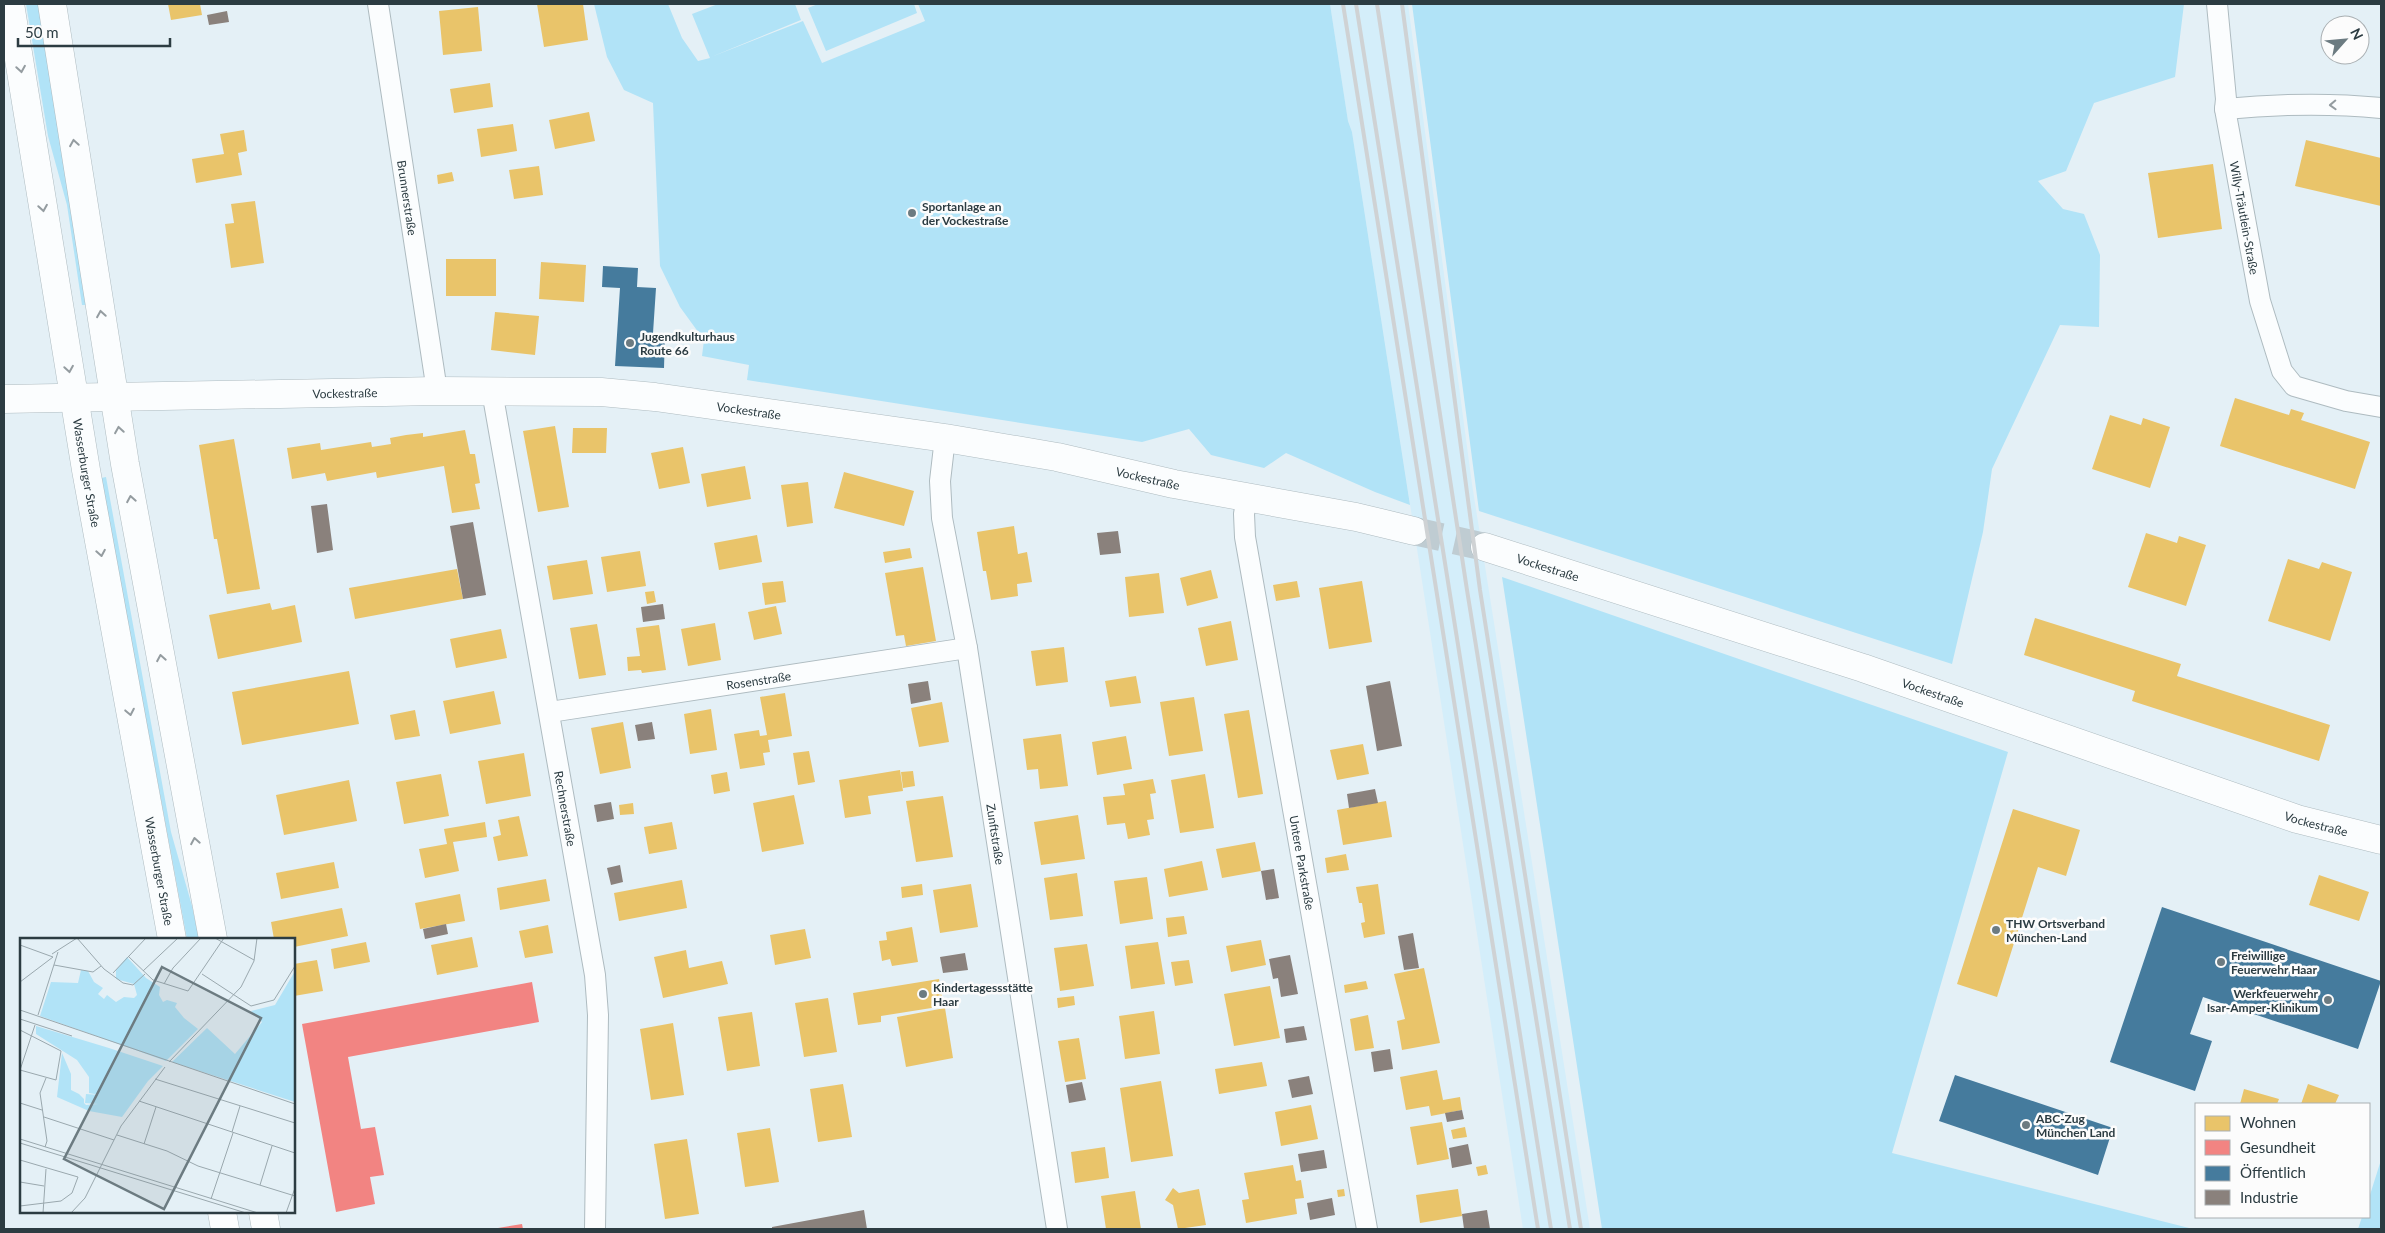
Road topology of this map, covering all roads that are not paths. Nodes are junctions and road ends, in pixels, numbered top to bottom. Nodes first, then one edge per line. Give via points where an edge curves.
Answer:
1 (10, 4) edge
2 (52, 4) edge
3 (378, 4) edge
4 (2217, 4) edge
5 (2381, 108) edge
6 (2226, 109) junction
7 (437, 391) junction
8 (492, 391) junction
9 (114, 396) junction
10 (73, 398) junction
11 (4, 399) edge
12 (2381, 407) edge
13 (945, 438) junction
14 (1247, 498) junction
15 (1414, 531) tunnel mouth
16 (1485, 547) tunnel mouth
17 (967, 648) junction
18 (550, 712) junction
19 (2381, 840) edge
20 (172, 938) edge
21 (213, 938) edge
22 (222, 1213) edge
23 (263, 1213) edge
24 (225, 1229) edge
25 (266, 1229) edge
26 (595, 1229) edge
27 (1057, 1229) edge
28 (1367, 1229) edge

1 -> 10 main road, Wasserburger Straße
9 -> 2 main road
3 - 7 street, Brunnerstraße
4 - 6 street, Willy-Träutlein-Straße
5 -> 6 street via 2347,105
6 - 12 street, Willy-Träutlein-Straße via 2260,301 2282,371 2294,386
7 - 8 main road, Vockestraße
7 - 9 main road, Vockestraße
8 - 13 main road, Vockestraße via 601,392 655,397
8 - 18 street, Rechnerstraße
9 - 10 main road, Vockestraße
21 -> 9 main road
10 - 11 main road, Vockestraße
10 -> 20 main road, Wasserburger Straße
13 - 14 main road, Vockestraße via 1057,457
13 - 17 street, Zunftstraße via 940,486 942,518
14 - 15 main road, Vockestraße
14 - 28 street, Untere Parkstraße via 1245,537
16 - 19 main road, Vockestraße via 1862,668 2297,819
17 - 18 street, Rosenstraße
17 - 27 street, Zunftstraße
18 - 26 street, Rechnerstraße via 595,975 598,1015
22 - 24 main road
23 - 25 main road

